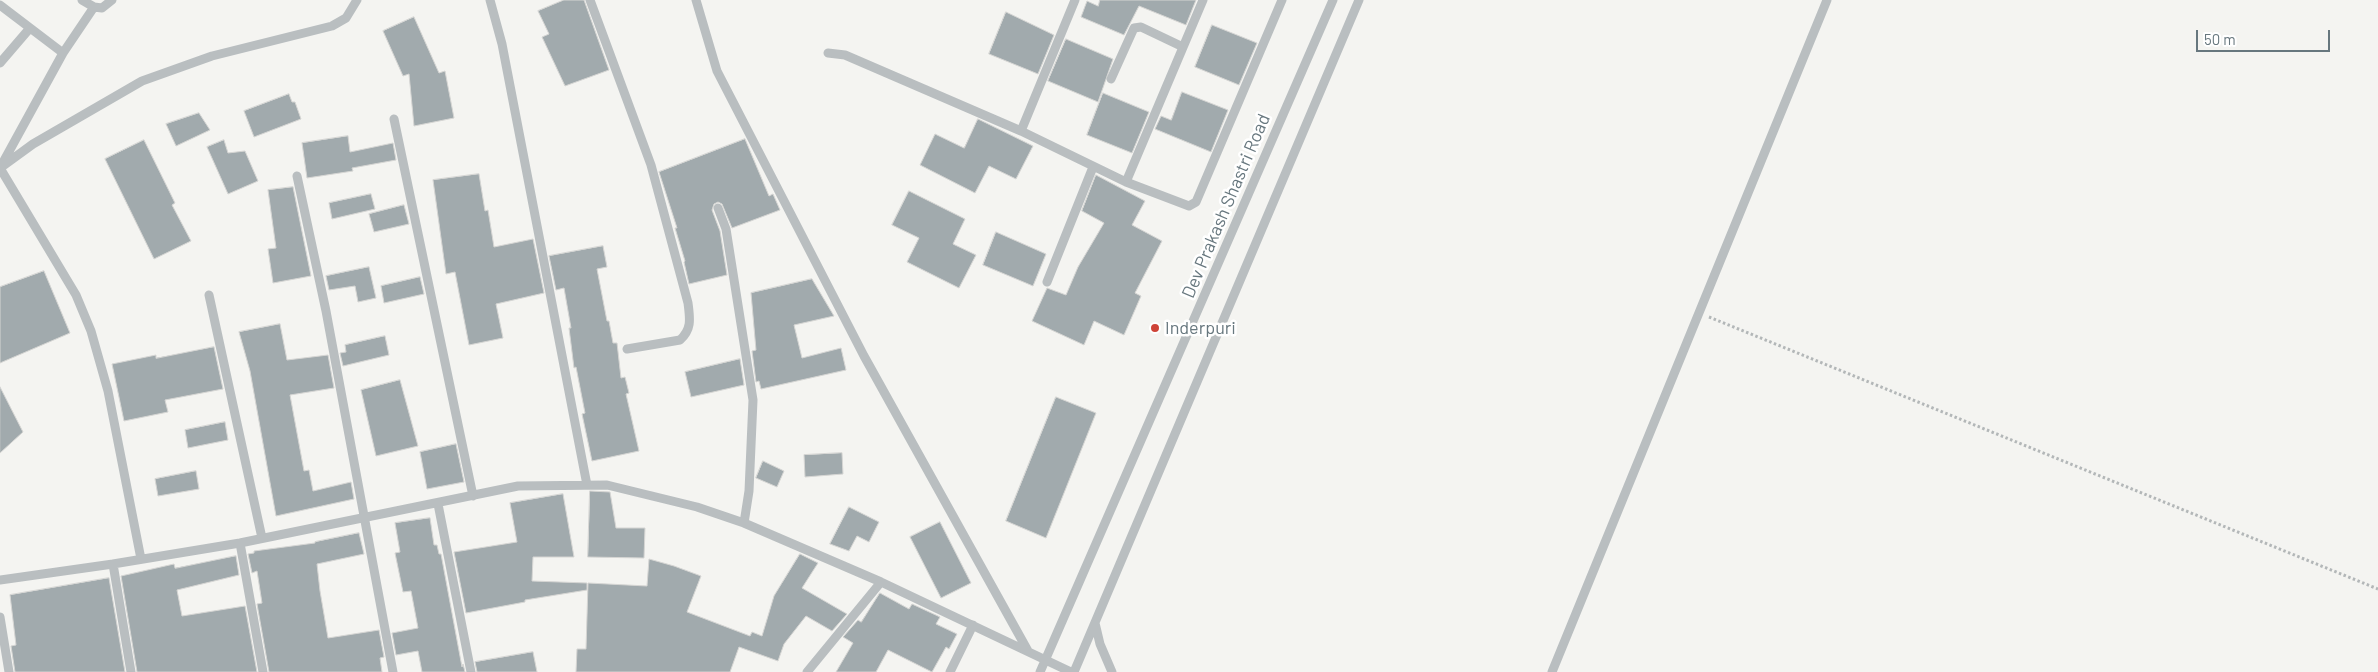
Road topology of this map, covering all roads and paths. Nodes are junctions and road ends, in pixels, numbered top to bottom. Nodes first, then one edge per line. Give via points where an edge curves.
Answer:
1 (82, 0) edge
2 (112, 0) edge
3 (357, 0) edge
4 (490, 0) edge
5 (590, 0) edge
6 (696, 0) edge
7 (1075, 0) edge
8 (1202, 0) edge
9 (1282, 0) edge
10 (1333, 0) edge
11 (1359, 0) edge
12 (1827, 0) edge
13 (0, 5) edge
14 (94, 7) junction
15 (30, 28) junction
16 (1183, 47) junction
17 (63, 53) junction
18 (828, 53) dead end
19 (0, 63) edge
20 (1111, 78) dead end
21 (394, 119) dead end
22 (1021, 131) junction
23 (1093, 167) junction
24 (0, 168) edge
25 (297, 176) dead end
26 (1126, 182) junction
27 (718, 208) dead end
28 (1047, 282) dead end
29 (209, 295) dead end
30 (1700, 313) junction
31 (627, 349) dead end
32 (587, 485) junction
33 (473, 496) junction
34 (438, 504) junction
35 (365, 518) junction
36 (744, 523) junction
37 (262, 538) junction
38 (240, 543) junction
39 (141, 559) junction
40 (113, 564) junction
41 (0, 580) edge
42 (881, 582) junction
43 (2378, 589) edge
44 (0, 617) edge
45 (1095, 622) junction
46 (973, 626) junction
47 (1028, 652) junction
48 (1046, 660) junction
49 (9, 672) edge
50 (131, 672) edge
51 (263, 672) edge
52 (393, 672) edge
53 (471, 672) edge
54 (807, 672) edge
55 (950, 672) edge
56 (1040, 672) edge
57 (1072, 672) edge
58 (1112, 672) edge
59 (1552, 672) edge

1 - 14 street
2 - 14 street via 102,8
3 - 24 street via 346,18 332,26 212,56 142,81 32,144
4 - 32 street via 502,44
5 - 31 street via 651,165 688,303 690,324 687,334 680,340
6 - 47 street via 721,79 864,356
7 - 22 street
8 - 16 street
9 - 26 street via 1196,202 1185,206
10 - 48 street, Dev Prakash Shastri Road
11 - 45 street
12 - 30 street
13 - 15 street
14 - 17 street
15 - 17 street
15 - 19 street
16 - 20 street via 1142,27 1134,28
16 - 26 street
17 - 24 street
18 - 22 street via 845,55
21 - 33 street
22 - 23 street
23 - 26 street
23 - 28 street
24 - 39 street via 76,295 91,331 108,391
25 - 35 street
27 - 36 street via 726,229 753,400 749,491
29 - 37 street
30 - 43 path
30 - 59 street
32 - 33 street via 518,486
32 - 36 street via 626,489 698,507
33 - 34 street
34 - 35 street
34 - 53 street
35 - 37 street
35 - 52 street
36 - 42 street
37 - 38 street
38 - 39 street
38 - 51 street
39 - 40 street
40 - 41 street
40 - 50 street
42 - 46 street
42 - 54 street
44 - 49 street
45 - 57 street
45 - 58 street
46 - 47 street
46 - 55 street
47 - 48 street
48 - 56 street, Dev Prakash Shastri Road
48 - 57 street

